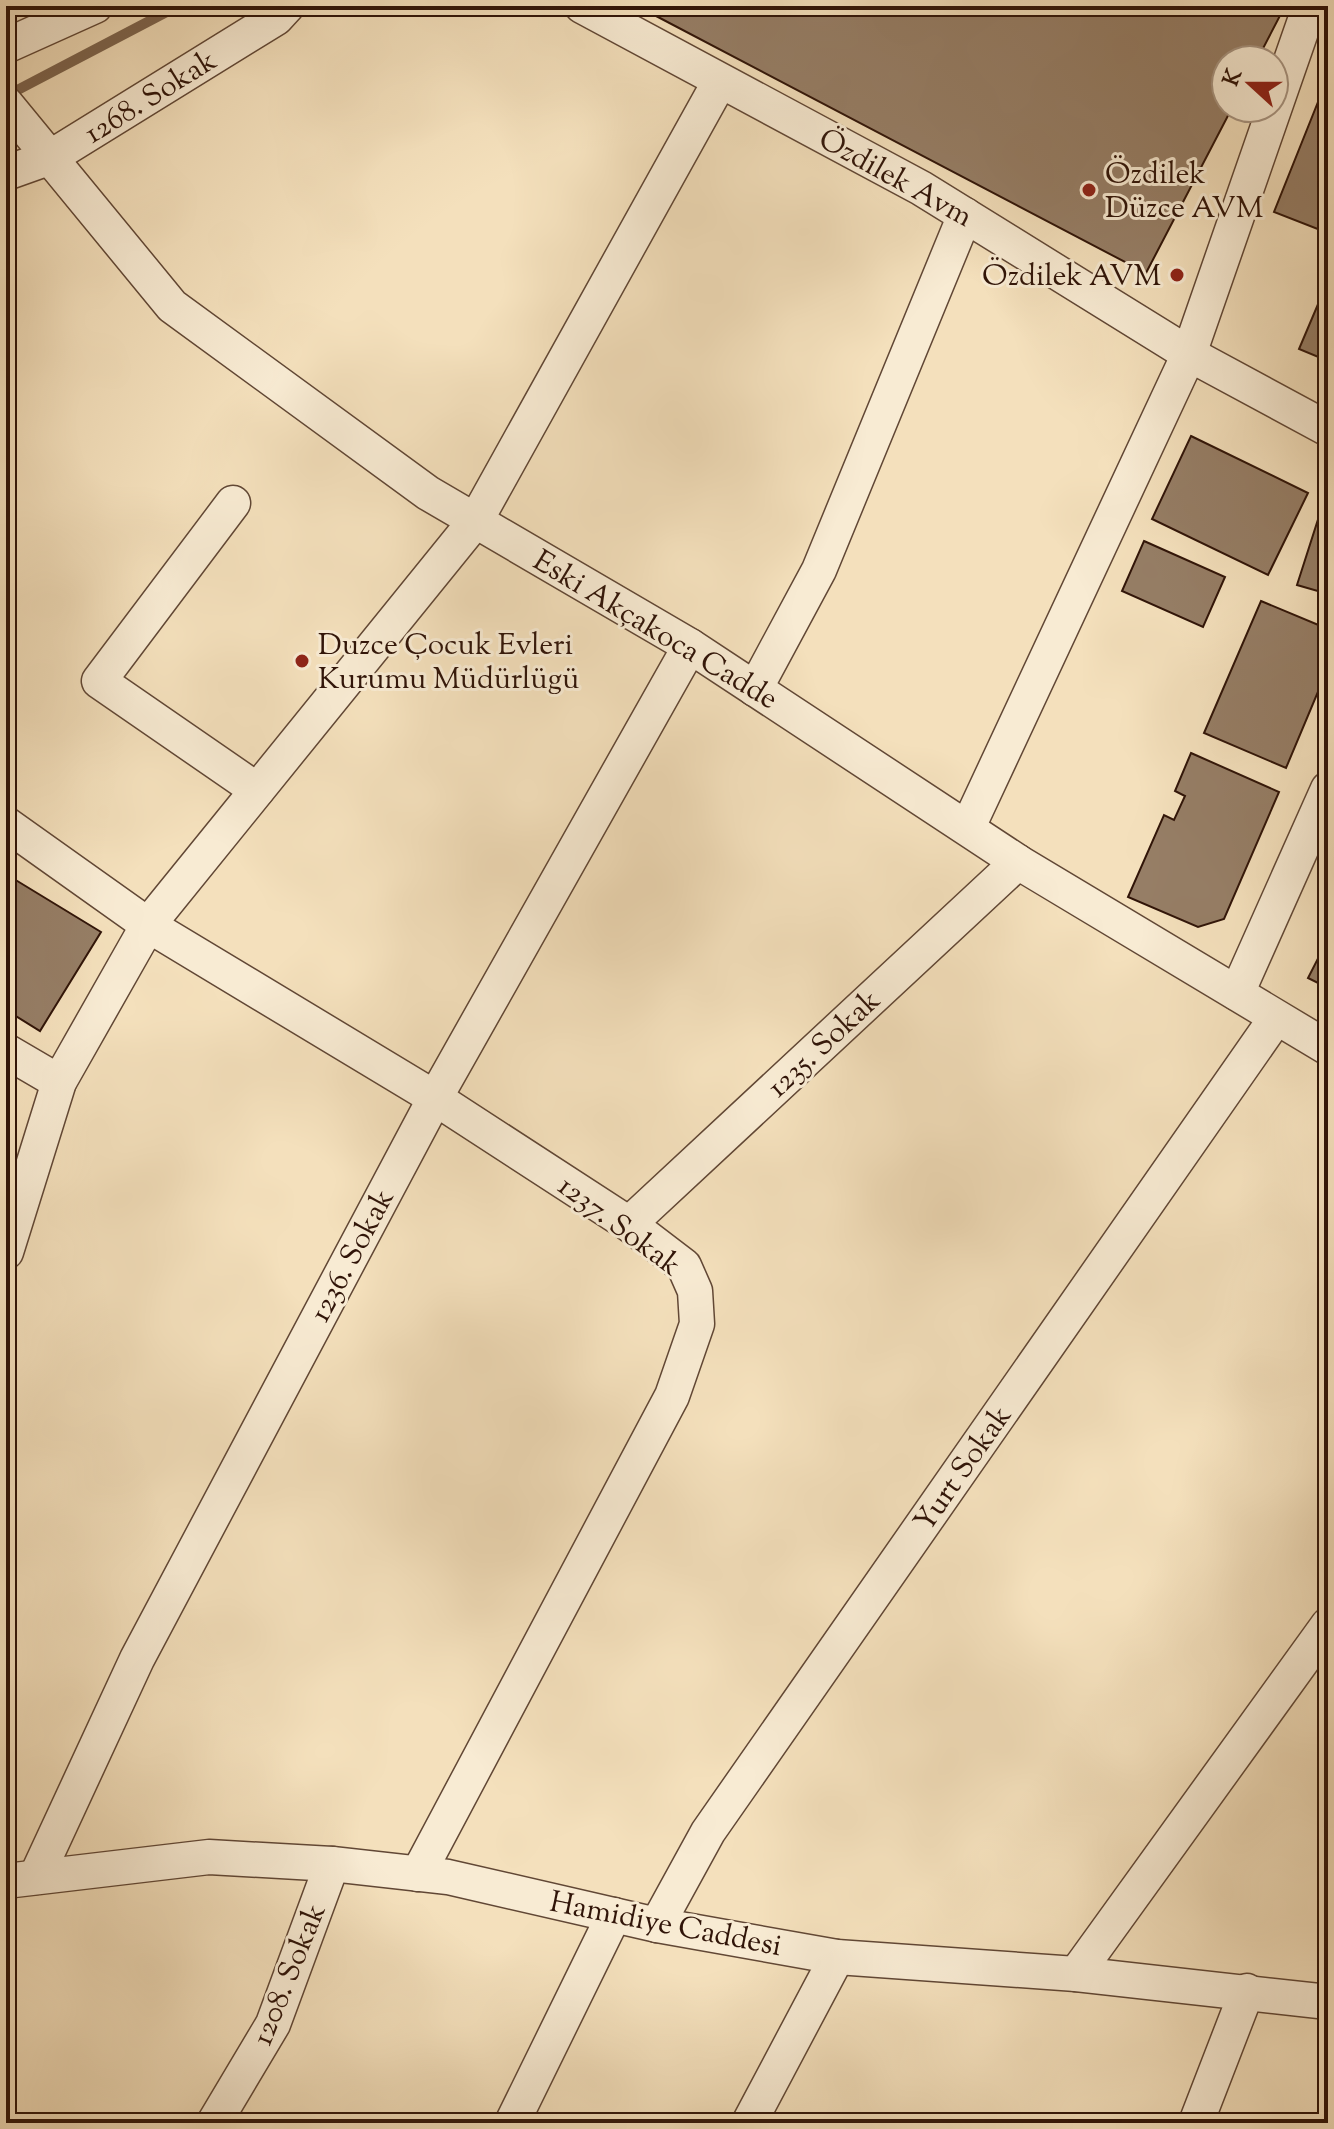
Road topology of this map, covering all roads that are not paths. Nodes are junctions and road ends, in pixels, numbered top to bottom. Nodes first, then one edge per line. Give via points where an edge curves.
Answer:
1 (95, 6) edge
2 (287, 6) edge
3 (1310, 6) edge
4 (589, 10) edge
5 (6, 46) edge
6 (720, 81) junction
7 (6, 104) edge
8 (45, 150) junction
9 (6, 173) edge
10 (965, 215) junction
11 (1189, 354) junction
12 (1328, 429) edge
13 (233, 503) dead end
14 (476, 520) junction
15 (690, 646) junction
16 (755, 689) junction
17 (1328, 789) edge
18 (257, 790) junction
19 (6, 824) edge
20 (968, 827) junction
21 (1018, 862) junction
22 (148, 925) junction
23 (1237, 993) junction
24 (1276, 1018) junction
25 (1328, 1048) edge
26 (6, 1051) edge
27 (59, 1082) junction
28 (435, 1098) junction
29 (629, 1224) junction
30 (6, 1252) edge
31 (1328, 1625) edge
32 (332, 1864) junction
33 (418, 1874) junction
34 (21, 1879) edge
35 (614, 1915) junction
36 (657, 1925) junction
37 (837, 1957) junction
38 (1076, 1974) junction
39 (1247, 1991) junction
40 (1326, 1999) edge
41 (214, 2123) edge
42 (512, 2123) edge
43 (749, 2123) edge
44 (1196, 2123) edge

1 - 5 street
2 - 8 street, 1268. Sokak via 276,18
3 - 11 street
4 - 6 street, Özdilek Avm
6 - 10 street, Özdilek Avm
6 - 14 street
7 - 8 street, Eski Akçakoca Cadde
8 - 9 street, 1268. Sokak
8 - 14 street, Eski Akçakoca Cadde via 172,306 428,493
10 - 11 street, Özdilek Avm
10 - 16 street via 819,570
11 - 12 street, Özdilek Avm
11 - 20 street
13 - 18 street via 99,681
14 - 15 street, Eski Akçakoca Cadde
14 - 18 street
15 - 16 street, Eski Akçakoca Cadde
15 - 28 street, 1236. Sokak
16 - 20 street, Eski Akçakoca Cadde
17 - 23 street
18 - 22 street
19 - 22 street, 1237. Sokak
20 - 21 street, Eski Akçakoca Cadde
21 - 23 street, Eski Akçakoca Cadde
21 - 29 street, 1235. Sokak
22 - 27 street
22 - 28 street, 1237. Sokak
23 - 24 street, Eski Akçakoca Cadde
24 - 25 street, Eski Akçakoca Cadde
24 - 36 street, Yurt Sokak via 708,1832
26 - 27 street
27 - 30 street
28 - 29 street, 1237. Sokak
28 - 34 street, 1236. Sokak
29 - 33 street, 1237. Sokak via 684,1266 695,1291 697,1324 672,1396
31 - 38 street
32 - 33 street, Hamidiye Caddesi
32 - 34 street, Hamidiye Caddesi via 209,1857
32 - 41 street, 1208. Sokak via 273,2024
33 - 35 street, Hamidiye Caddesi
35 - 36 street, Hamidiye Caddesi
35 - 42 street
36 - 37 street, Hamidiye Caddesi
37 - 38 street, Hamidiye Caddesi
37 - 43 street
38 - 39 street, Hamidiye Caddesi
39 - 40 street, Hamidiye Caddesi
39 - 44 street

